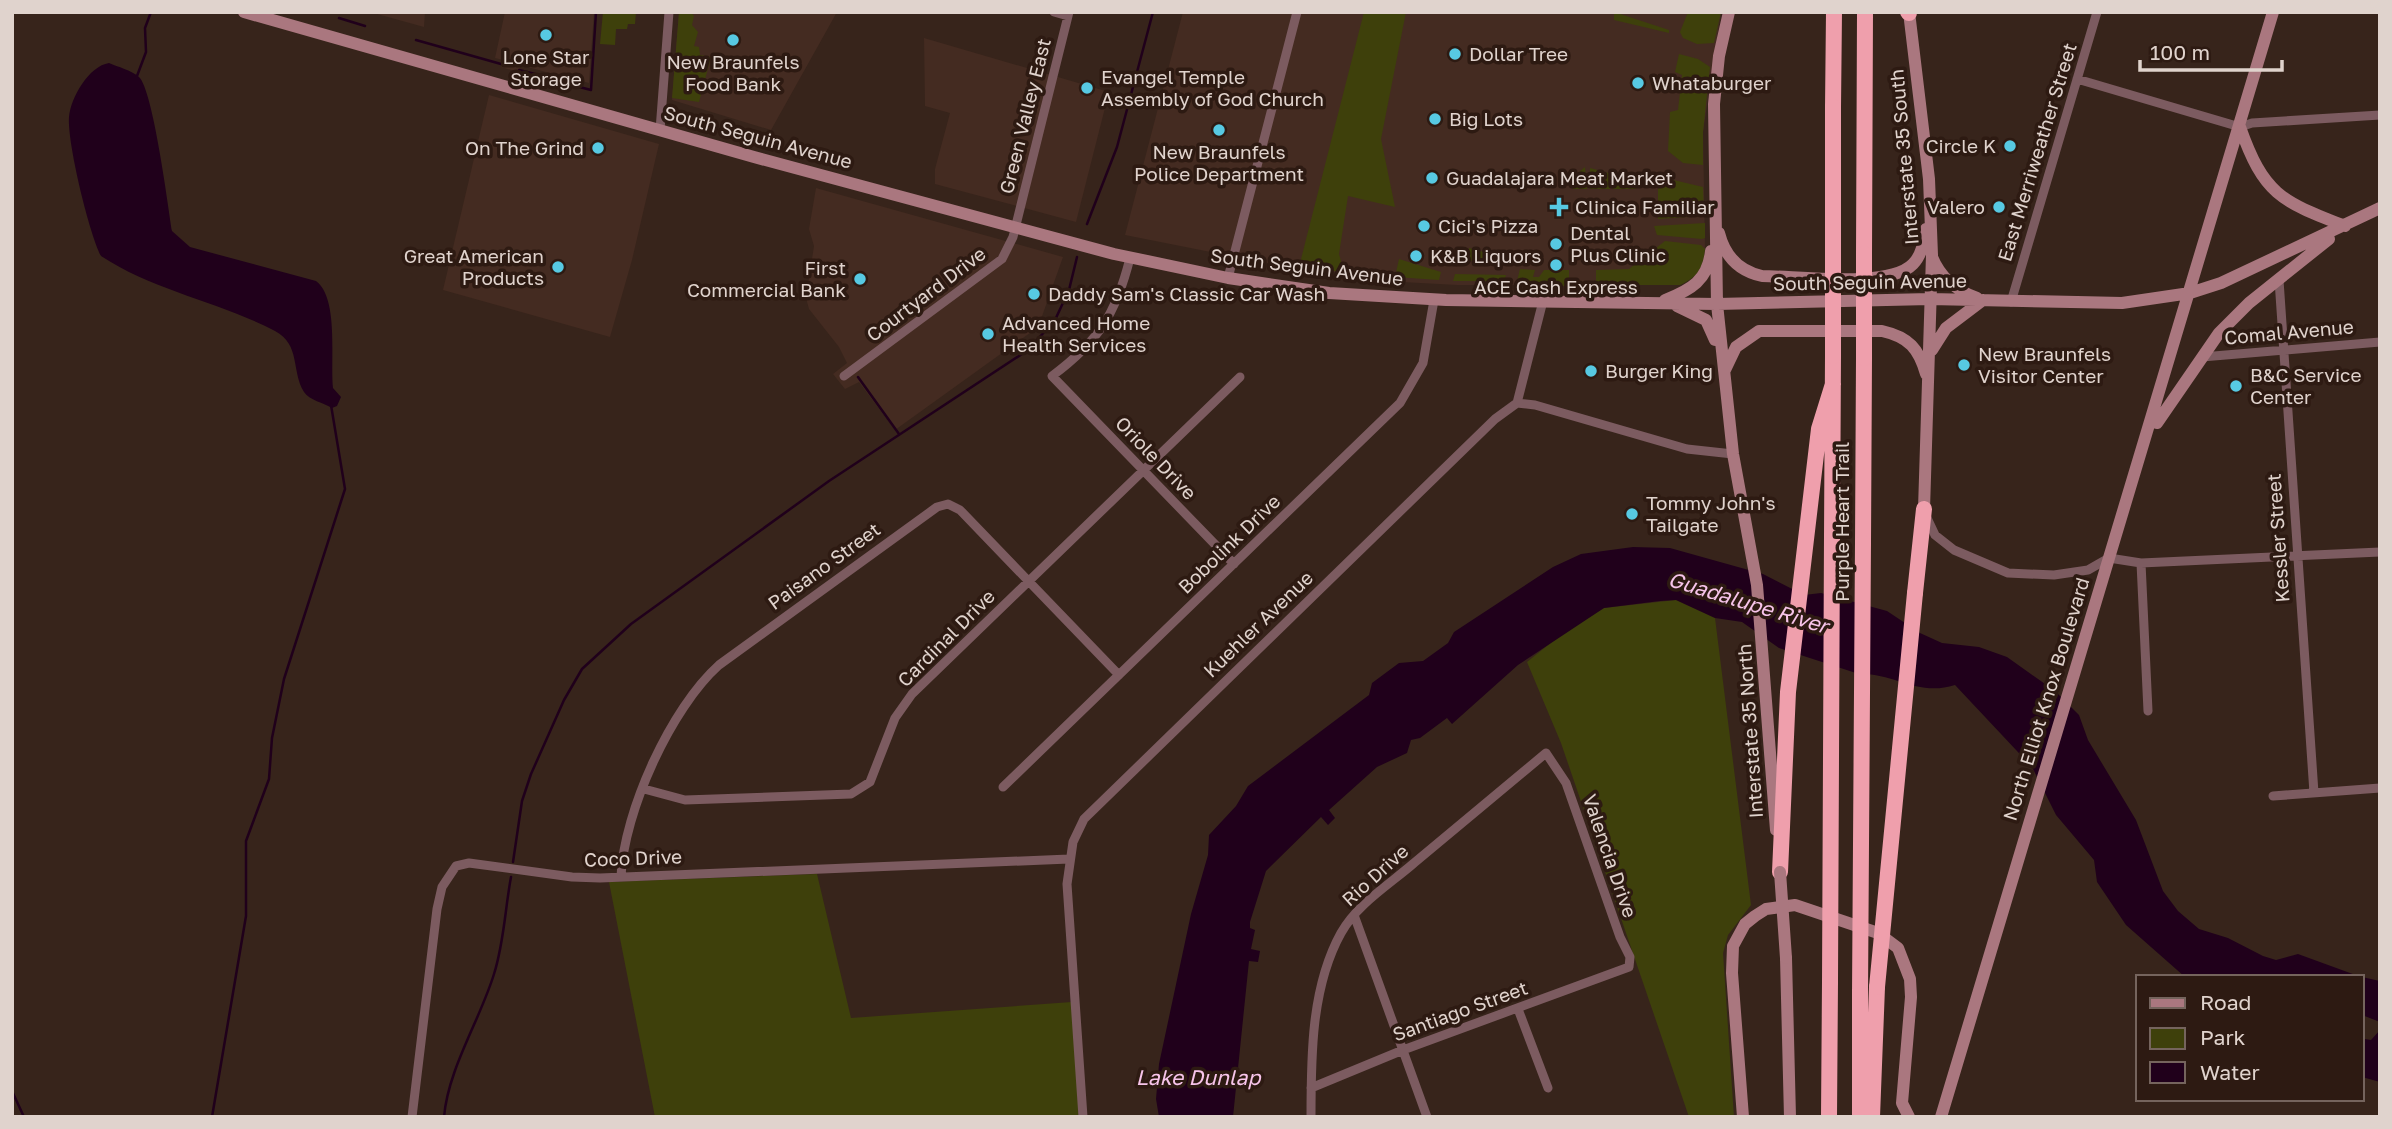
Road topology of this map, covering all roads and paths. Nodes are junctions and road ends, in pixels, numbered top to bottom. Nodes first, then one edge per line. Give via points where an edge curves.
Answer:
1 (244, 12) edge
2 (669, 12) edge
3 (1054, 12) edge
4 (1297, 12) edge
5 (1729, 12) edge
6 (1865, 12) edge
7 (1910, 12) edge
8 (2097, 12) edge
9 (2273, 12) edge
10 (1834, 13) edge
11 (1069, 14) edge
12 (2077, 79) junction
13 (2380, 115) edge
14 (2240, 127) junction
15 (660, 130) junction
16 (2380, 208) edge
17 (1930, 211) junction
18 (1715, 219) junction
19 (2345, 226) junction
20 (1014, 228) junction
21 (1931, 255) junction
22 (1130, 258) junction
23 (1228, 278) junction
24 (2278, 280) junction
25 (2190, 293) junction
26 (1930, 299) junction
27 (1433, 300) junction
28 (1543, 300) junction
29 (1984, 300) junction
30 (1662, 301) junction
31 (2011, 302) junction
32 (1717, 304) junction
33 (2380, 342) edge
34 (2284, 350) junction
35 (1930, 353) junction
36 (2202, 357) junction
37 (1724, 374) junction
38 (844, 376) dead end
39 (1240, 377) dead end
40 (1833, 384) junction
41 (1929, 384) junction
42 (1517, 403) junction
43 (2146, 441) junction
44 (1732, 454) junction
45 (1143, 470) junction
46 (1924, 509) junction
47 (2380, 552) edge
48 (2109, 558) junction
49 (2296, 558) junction
50 (2141, 563) junction
51 (1234, 564) junction
52 (1029, 581) junction
53 (1119, 675) junction
54 (2148, 711) dead end
55 (1546, 753) joint
56 (1003, 787) dead end
57 (2380, 788) edge
58 (644, 789) junction
59 (2314, 793) junction
60 (2273, 796) dead end
61 (1069, 859) junction
62 (1780, 872) junction
63 (621, 876) junction
64 (1354, 915) junction
65 (1623, 971) joint
66 (1518, 1009) junction
67 (1829, 1045) junction
68 (1403, 1050) junction
69 (1311, 1088) junction
70 (1548, 1088) dead end
71 (412, 1117) edge
72 (1083, 1117) edge
73 (1311, 1117) edge
74 (1427, 1117) edge
75 (1743, 1117) edge
76 (1790, 1117) edge
77 (1821, 1117) edge
78 (1829, 1117) edge
79 (1860, 1117) edge
80 (1872, 1117) edge
81 (1909, 1117) edge
82 (1941, 1117) edge

1 - 15 main road, South Seguin Avenue
2 - 15 street
3 - 11 street
4 - 23 street
5 - 18 main road via 1714,104
6 - 79 highway, Purple Heart Trail, bridge
7 - 17 main road, Interstate 35 South
8 - 12 street, East Merriweather Street
9 - 14 main road, North Elliot Knox Boulevard
10 - 40 highway, Purple Heart Trail, bridge
11 - 20 street, Green Valley East
12 - 14 street
12 - 31 street, East Merriweather Street
13 - 14 street
14 - 19 main road via 2255,164 2277,194 2292,205
14 - 25 main road, North Elliot Knox Boulevard
15 - 20 main road, South Seguin Avenue
16 - 19 main road, South Seguin Avenue
17 - 18 main road via 1921,251 1913,264 1899,273 1874,278 1749,273 1727,253
17 - 21 main road, Interstate 35 South
18 - 30 main road via 1703,278 1691,289
18 - 32 main road
19 - 24 main road
19 - 25 main road, South Seguin Avenue via 2250,271
20 - 22 main road, South Seguin Avenue
20 - 38 street, Courtyard Drive via 998,264
21 - 26 main road, Interstate 35 South
21 - 29 main road via 1949,281
22 - 23 main road, South Seguin Avenue
22 - 45 street, Oriole Drive via 1119,298 1105,325 1087,348 1052,376
23 - 27 main road, South Seguin Avenue via 1329,293
24 - 34 street, Kessler Street
24 - 36 main road via 2249,303
25 - 31 main road, South Seguin Avenue via 2122,303
25 - 43 main road, North Elliot Knox Boulevard
26 - 29 main road, South Seguin Avenue
26 - 32 main road, South Seguin Avenue
26 - 35 main road
27 - 28 main road, South Seguin Avenue
27 - 51 street, Bobolink Drive via 1425,355 1406,396
28 - 30 main road, South Seguin Avenue
28 - 42 street
29 - 31 main road, South Seguin Avenue
29 - 35 main road via 1945,327
30 - 32 main road, South Seguin Avenue
30 - 37 main road via 1706,320
32 - 37 main road, Interstate 35 North
33 - 34 street, Comal Avenue
34 - 36 street, Comal Avenue
34 - 49 street, Kessler Street
35 - 41 main road
36 - 43 main road
37 - 41 main road via 1735,347 1759,331 1882,331 1916,347
37 - 44 main road, Interstate 35 North
39 - 45 street, Cardinal Drive
40 - 62 highway via 1819,429 1788,692
40 - 67 highway, Purple Heart Trail, bridge
41 - 46 main road
42 - 44 street via 1687,449
42 - 61 street, Kuehler Avenue via 1495,419 1084,819
43 - 48 main road, North Elliot Knox Boulevard
44 - 62 main road, Interstate 35 North via 1764,659
45 - 51 street, Oriole Drive
45 - 52 street, Cardinal Drive
46 - 48 street via 1929,526 1954,550 2008,573 2054,575 2088,570
46 - 80 highway, bridge via 1877,987
47 - 49 street
48 - 50 street
48 - 82 main road, North Elliot Knox Boulevard
49 - 50 street
49 - 59 street, Kessler Street
50 - 54 street
51 - 53 street, Bobolink Drive
52 - 53 street, Paisano Street
52 - 58 street, Cardinal Drive via 912,694 895,718 870,782 859,792 685,800
52 - 58 street, Paisano Street via 958,508 937,507 707,676 677,713
53 - 56 street, Bobolink Drive
55 - 64 street, Rio Drive
55 - 65 street, Valencia Drive via 1564,777 1630,957 1629,967
57 - 59 street
58 - 63 street, Paisano Street via 624,845
59 - 60 street
61 - 63 street, Coco Drive
61 - 72 street, Kuehler Avenue
62 - 76 main road, Interstate 35 North, bridge
63 - 71 street, Coco Drive via 572,877 469,863 448,874 437,909
64 - 68 street
64 - 69 street, Rio Drive via 1341,932 1323,984 1312,1046
65 - 66 street, Santiago Street
66 - 68 street, Santiago Street
66 - 70 street
67 - 77 highway
67 - 78 highway, Purple Heart Trail
68 - 69 street, Santiago Street
68 - 74 street
69 - 73 street, Rio Drive
75 - 81 main road via 1733,946 1755,916 1766,909 1795,905 1878,933 1898,948 1910,979 1902,1103

